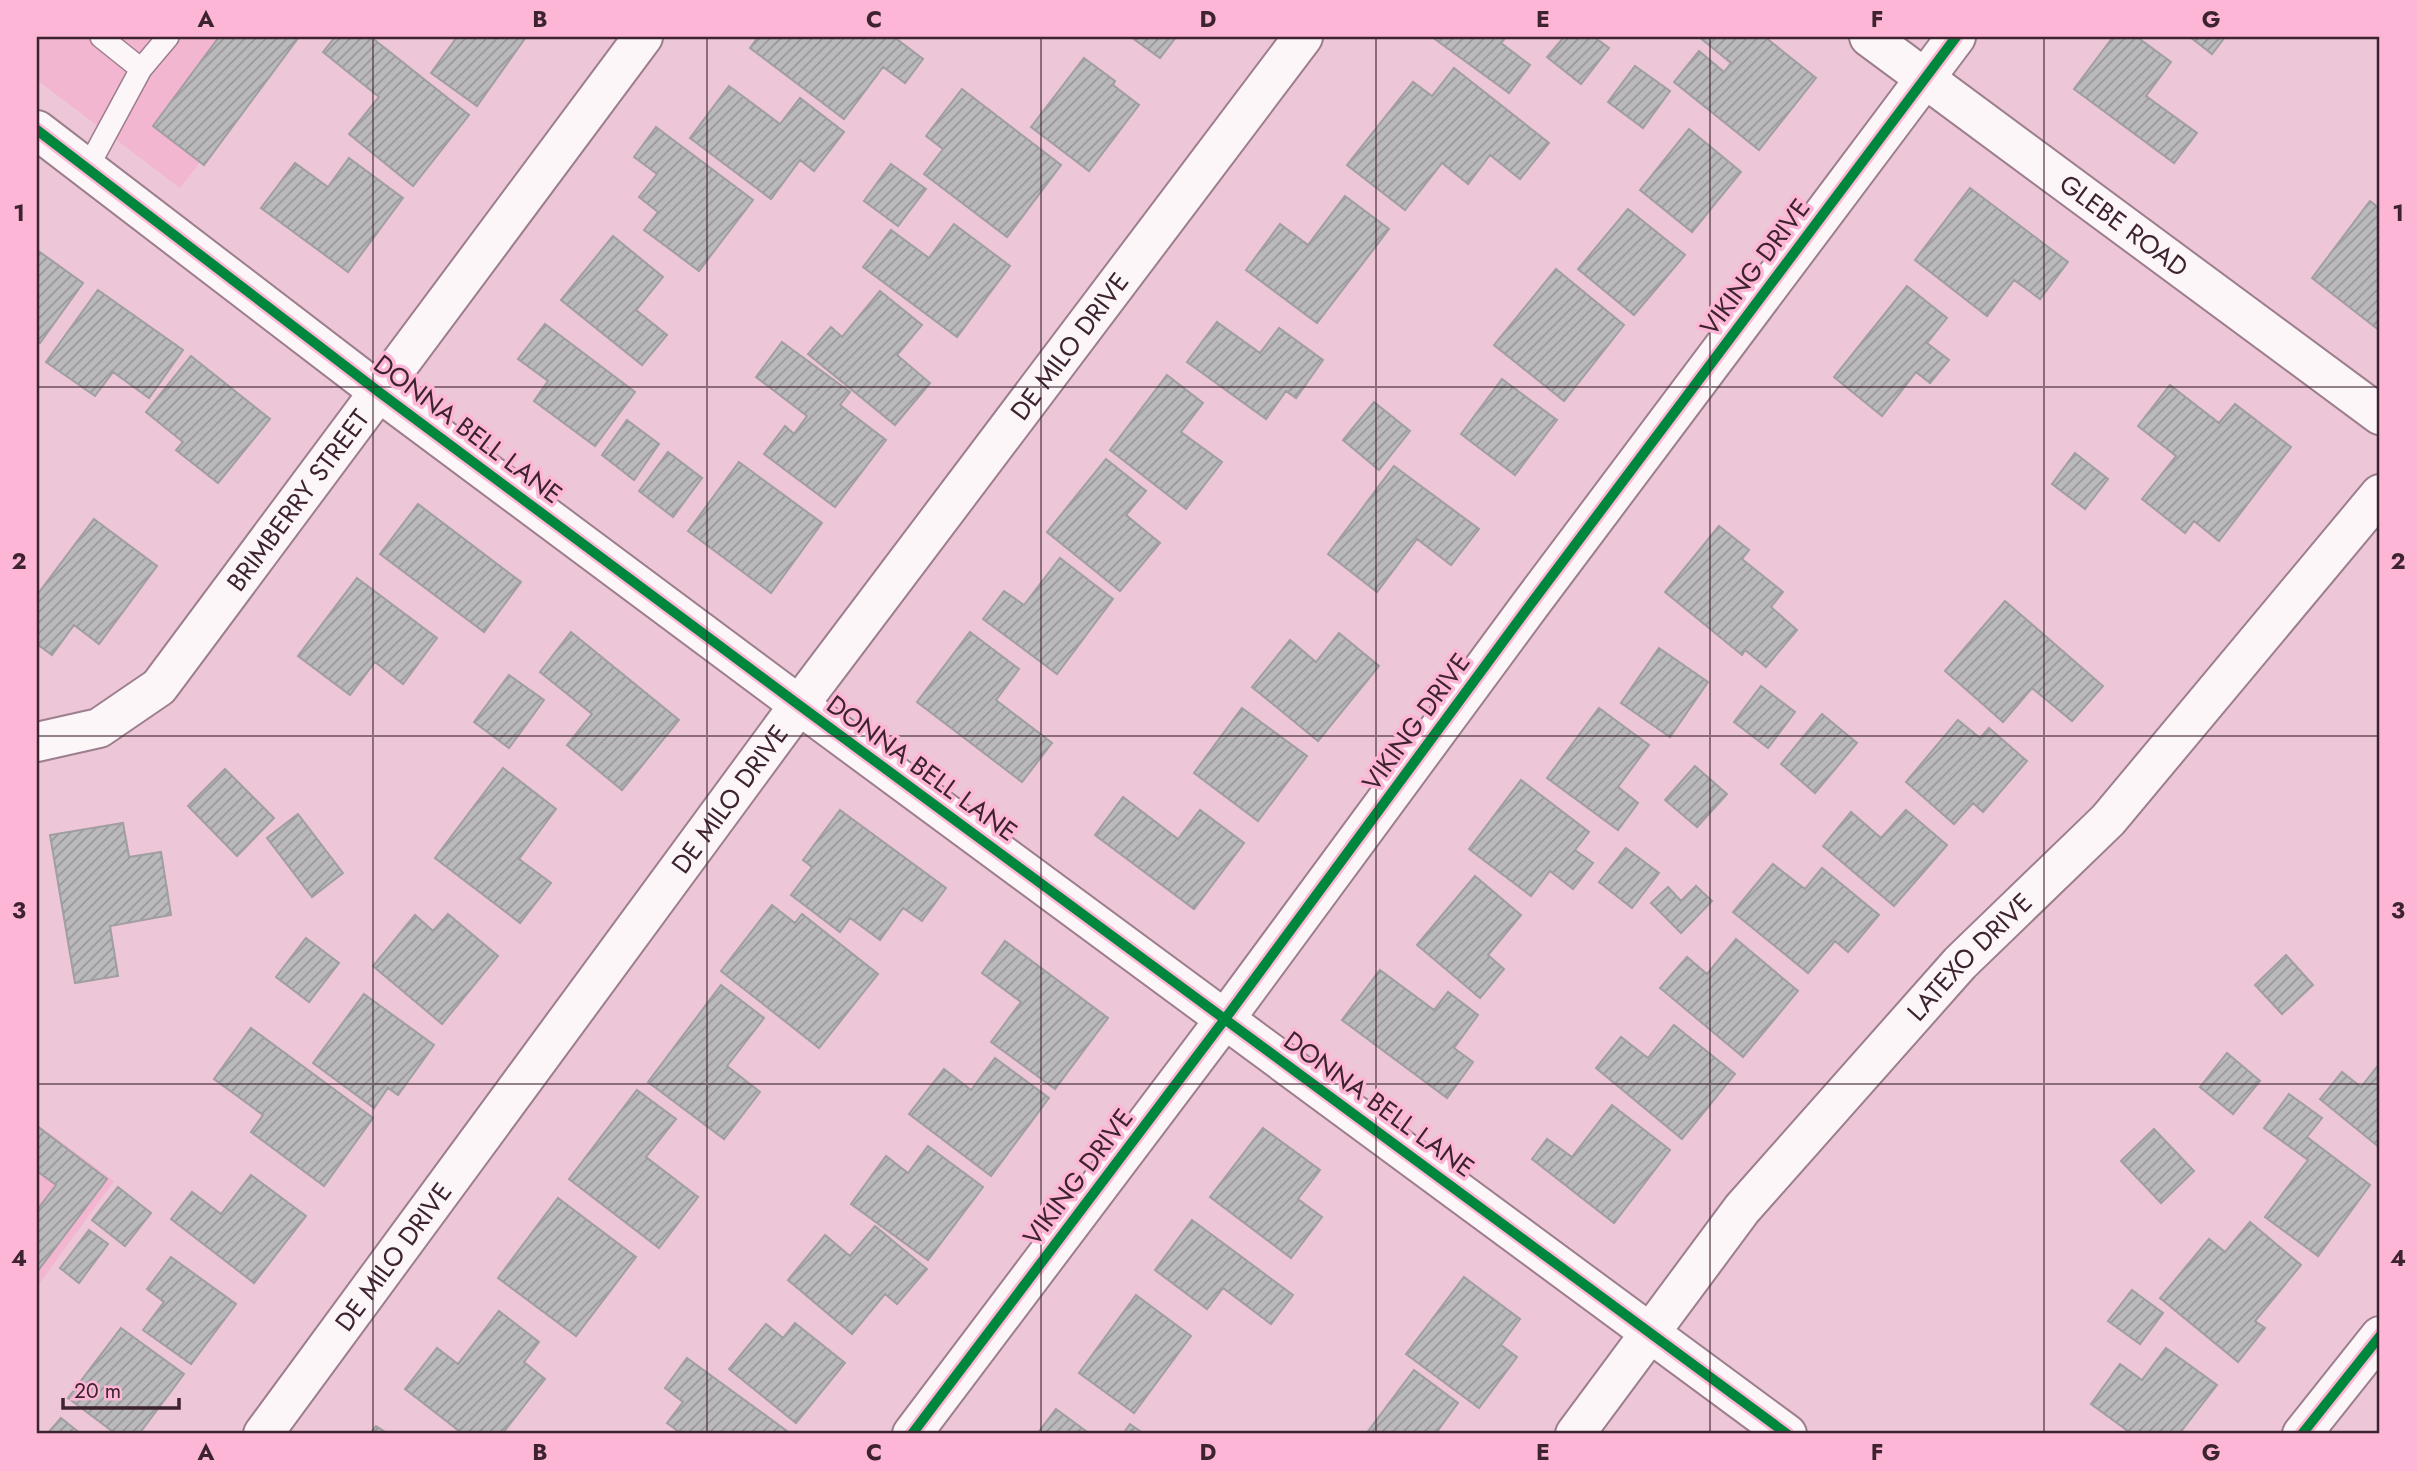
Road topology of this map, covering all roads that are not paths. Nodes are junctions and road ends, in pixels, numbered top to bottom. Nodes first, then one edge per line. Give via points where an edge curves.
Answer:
1 (101, 37) edge
2 (168, 37) edge
3 (643, 37) edge
4 (1303, 37) edge
5 (1868, 37) edge
6 (1956, 37) edge
7 (141, 69) junction
8 (1925, 78) junction
9 (37, 130) edge
10 (88, 167) junction
11 (379, 392) junction
12 (2380, 415) edge
13 (2380, 494) edge
14 (799, 705) junction
15 (37, 742) edge
16 (1225, 1019) junction
17 (1652, 1332) junction
18 (2380, 1336) edge
19 (263, 1434) edge
20 (912, 1434) edge
21 (1575, 1434) edge
22 (1787, 1434) edge
23 (2302, 1434) edge

1 - 7 lane
2 - 7 lane
3 - 11 street, BRIMBERRY STREET
4 - 14 street, DE MILO DRIVE
5 - 8 street, GLEBE ROAD
6 - 8 street, VIKING DRIVE
7 - 10 lane
8 - 12 street, GLEBE ROAD
8 - 16 street, VIKING DRIVE
9 - 10 street, DONNA BELL LANE
10 - 11 street, DONNA BELL LANE
11 - 14 street, DONNA BELL LANE
11 - 15 street, BRIMBERRY STREET via 159,687 99,728
13 - 17 street, LATEXO DRIVE via 2108,820 1960,963 1742,1209
14 - 16 street, DONNA BELL LANE
14 - 19 street, DE MILO DRIVE
16 - 17 street, DONNA BELL LANE
16 - 20 street, VIKING DRIVE
17 - 21 street, LATEXO DRIVE
17 - 22 street, DONNA BELL LANE
18 - 23 street

